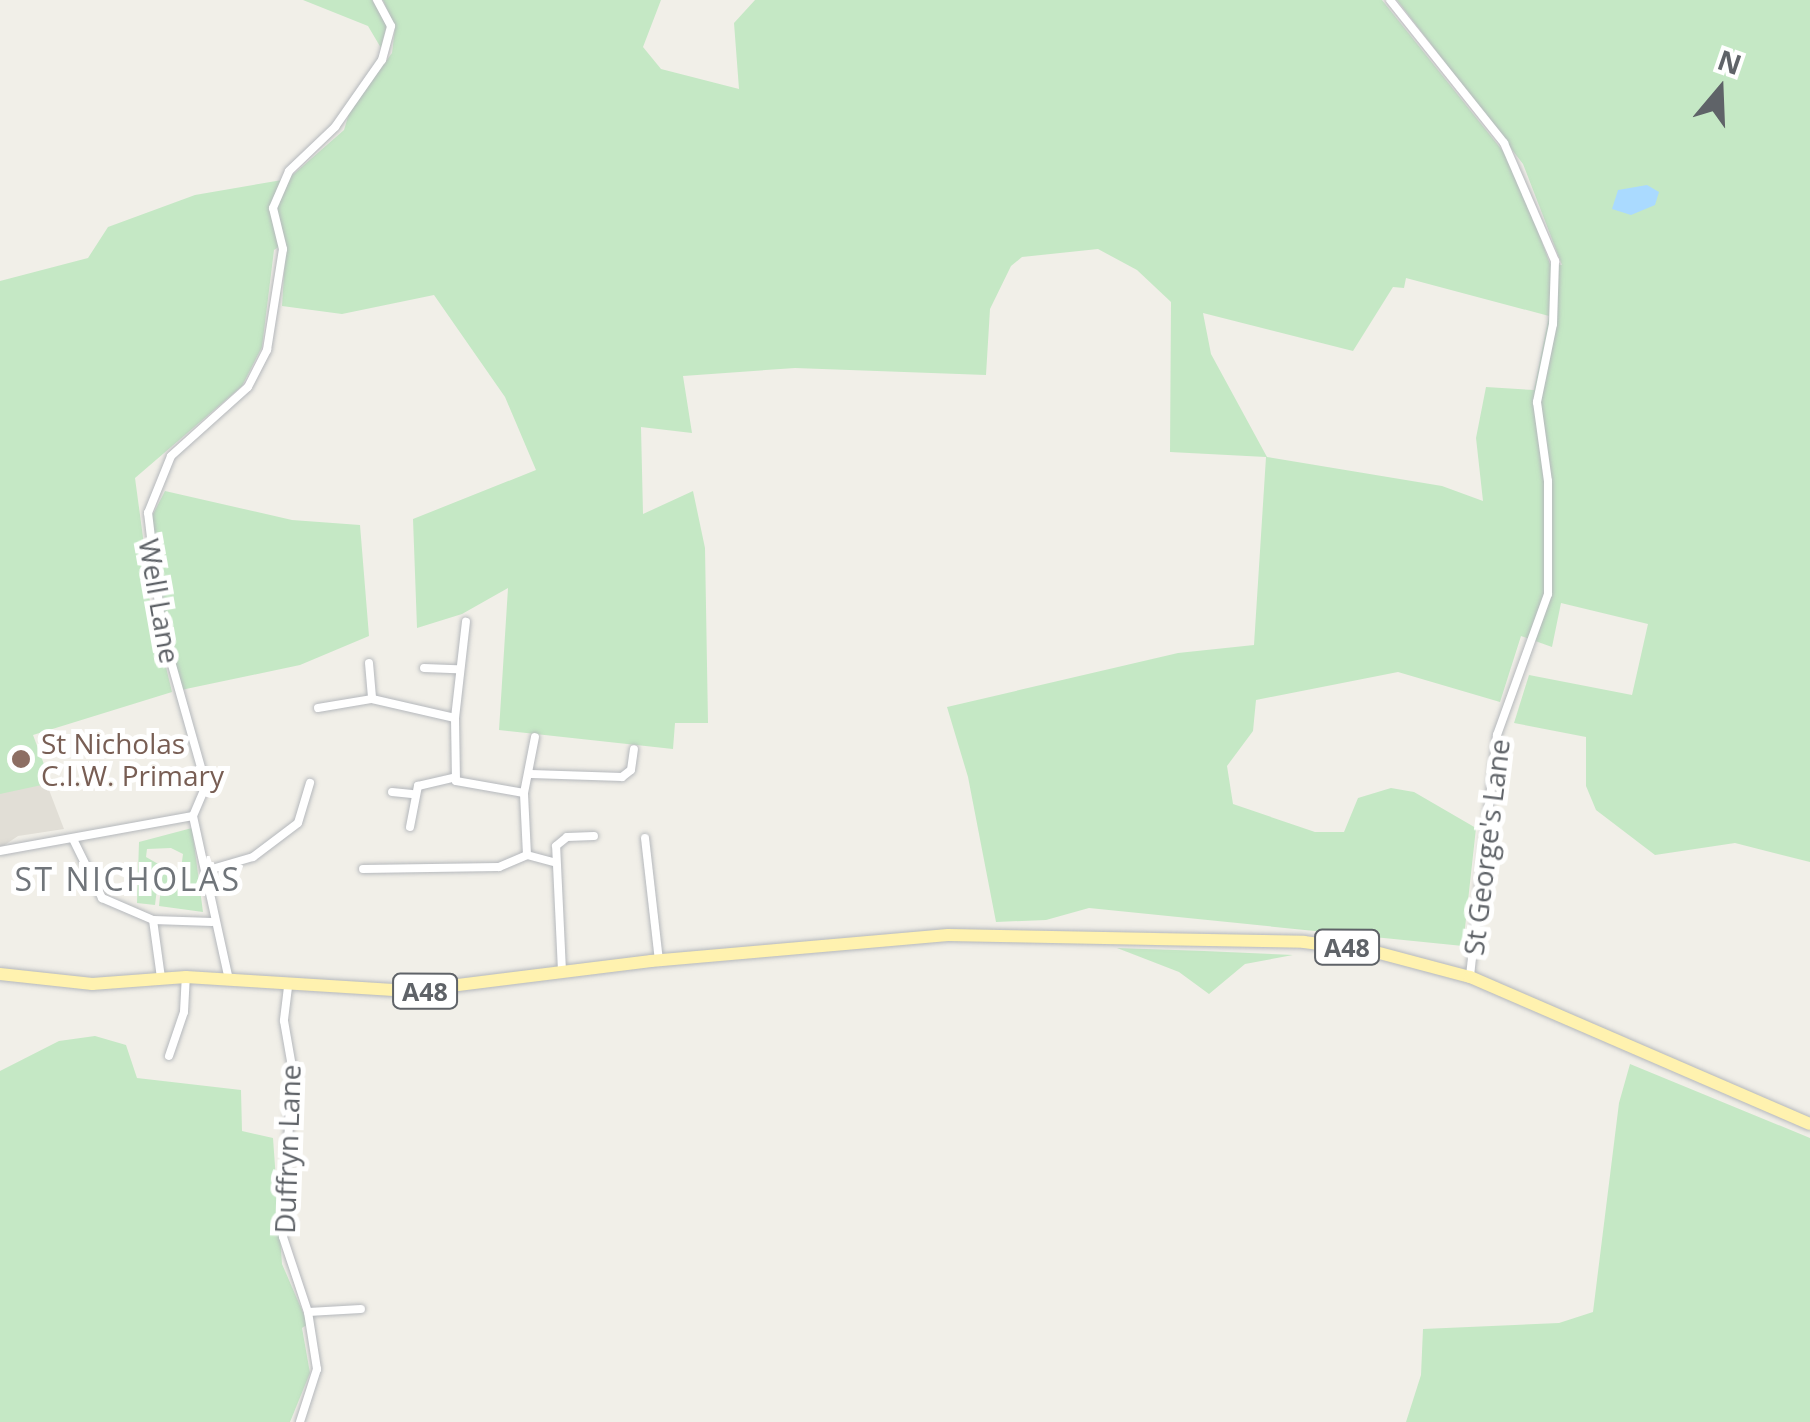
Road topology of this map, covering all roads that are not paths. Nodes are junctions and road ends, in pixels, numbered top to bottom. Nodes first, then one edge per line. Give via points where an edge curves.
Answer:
1 (377, 0) edge
2 (1390, 0) edge
3 (466, 622) dead end
4 (369, 663) dead end
5 (424, 668) dead end
6 (457, 669) junction
7 (372, 700) junction
8 (318, 708) dead end
9 (455, 718) junction
10 (534, 737) dead end
11 (634, 749) dead end
12 (531, 774) junction
13 (454, 778) junction
14 (310, 783) dead end
15 (392, 792) dead end
16 (412, 794) junction
17 (524, 794) junction
18 (193, 816) junction
19 (410, 827) dead end
20 (594, 836) dead end
21 (645, 838) dead end
22 (73, 839) junction
23 (0, 851) edge
24 (527, 855) junction
25 (554, 862) junction
26 (363, 869) dead end
27 (205, 871) junction
28 (153, 920) junction
29 (212, 922) junction
30 (659, 960) junction
31 (562, 972) junction
32 (0, 974) edge
33 (186, 977) junction
34 (1470, 977) junction
35 (161, 978) junction
36 (229, 980) junction
37 (288, 987) junction
38 (169, 1056) dead end
39 (1810, 1124) edge
40 (360, 1309) dead end
41 (308, 1312) junction
42 (301, 1422) edge

1 - 18 street, Well Lane via 391,26 382,60 334,127 289,171 273,208 283,249 268,350 248,387 171,456 148,513 162,630 206,784
2 - 34 street, St George's Lane via 1504,143 1555,260 1552,324 1537,402 1548,481 1548,594 1498,735
3 - 6 street
4 - 7 street
5 - 6 street
6 - 9 street
7 - 8 street
7 - 9 street
9 - 13 street
10 - 12 street
11 - 12 street via 632,770 622,777
12 - 17 street
13 - 16 street via 422,784
13 - 17 street via 464,786
14 - 27 street via 298,823 253,857
15 - 16 street
16 - 19 street
17 - 24 street
18 - 22 street
18 - 27 street, Well Lane
20 - 25 street via 560,840
21 - 30 street
22 - 23 street
22 - 28 street via 102,898
24 - 25 street
24 - 26 street via 498,867
25 - 31 street
27 - 29 street, Well Lane
28 - 29 street
28 - 35 street
29 - 36 street, Well Lane
30 - 31 main road, A48
30 - 34 main road, A48 via 1038,933 1318,944
31 - 37 main road, A48 via 427,990
32 - 35 main road, A48 via 92,984
33 - 35 main road, A48
33 - 36 main road, A48
33 - 38 street
34 - 39 main road, A48
36 - 37 main road, A48
37 - 41 street, Duffryn Lane via 284,1021 292,1066 282,1237
40 - 41 street
41 - 42 street, Duffryn Lane via 318,1380

